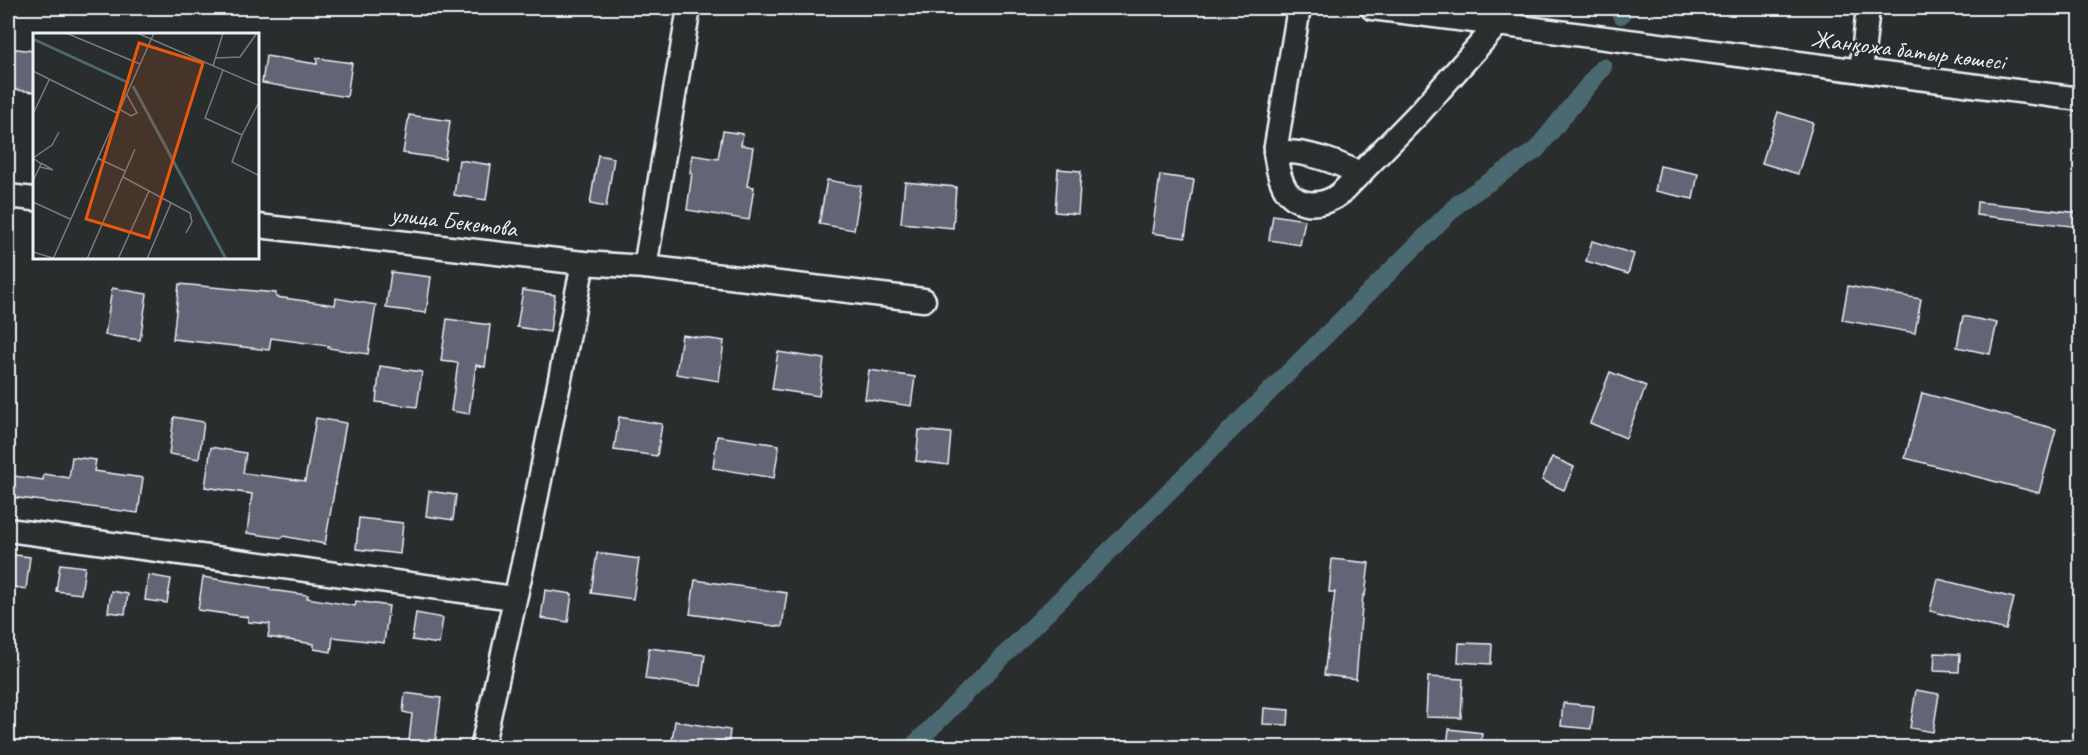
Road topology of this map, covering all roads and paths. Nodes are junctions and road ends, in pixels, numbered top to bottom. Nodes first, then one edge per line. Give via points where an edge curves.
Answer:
1 (689, 8) edge
2 (1299, 8) edge
3 (1372, 8) edge
4 (1868, 8) edge
5 (1498, 24) junction
6 (1862, 71) junction
7 (2080, 99) edge
8 (1275, 153) junction
9 (1361, 174) junction
10 (8, 196) edge
11 (33, 200) edge
12 (260, 226) edge
13 (583, 263) junction
14 (645, 267) junction
15 (924, 300) dead end
16 (8, 530) edge
17 (514, 598) junction
18 (482, 747) edge

1 - 14 street
2 - 8 street
3 - 5 street, Жанқожа батыр көшесі
4 - 6 street
5 - 6 street, Жанқожа батыр көшесі
5 - 9 street
6 - 7 street, Жанқожа батыр көшесі
8 - 9 street via 1293,151 1310,155
8 - 9 street via 1286,190 1299,201 1331,201
10 - 11 street
12 - 13 street, улица Бекетова
13 - 14 street, улица Бекетова
13 - 17 street
14 - 15 street, улица Бекетова
16 - 17 street
17 - 18 street

